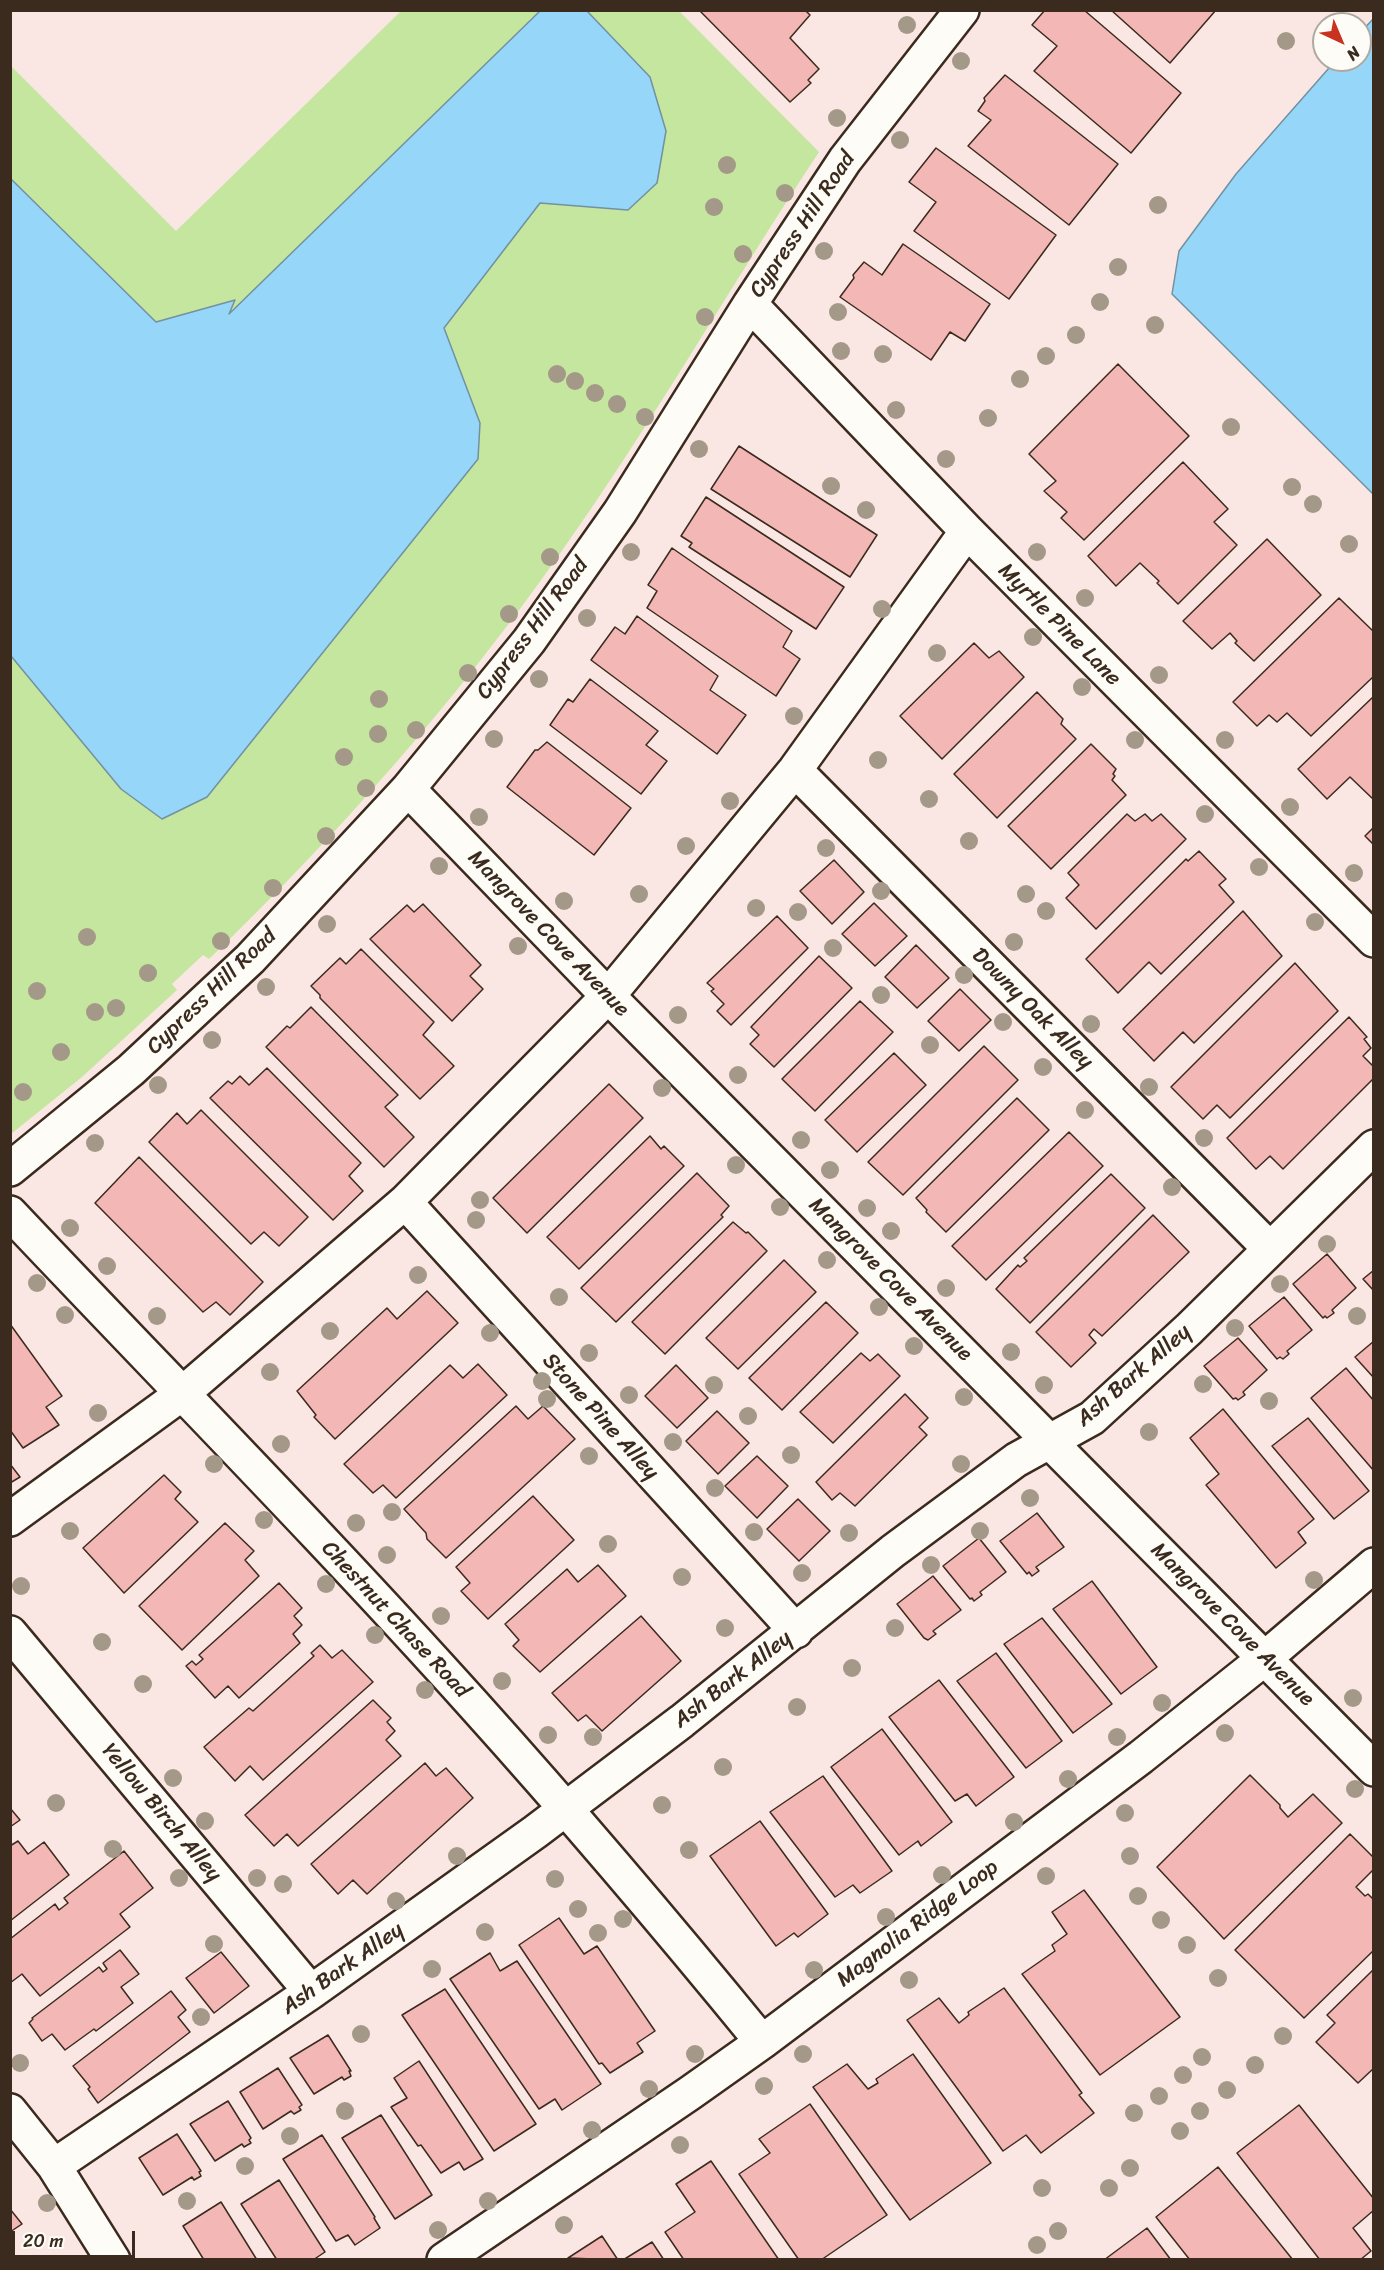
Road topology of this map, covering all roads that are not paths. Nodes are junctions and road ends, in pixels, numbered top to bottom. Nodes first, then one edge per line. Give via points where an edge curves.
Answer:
1 (962, 10) edge
2 (750, 304) junction
3 (967, 531) junction
4 (795, 770) junction
5 (408, 789) junction
6 (1374, 940) edge
7 (608, 996) junction
8 (1374, 1147) edge
9 (10, 1169) edge
10 (405, 1202) junction
11 (10, 1213) edge
12 (1269, 1248) junction
13 (183, 1393) junction
14 (1050, 1441) junction
15 (10, 1519) edge
16 (1374, 1565) edge
17 (796, 1631) junction
18 (10, 1633) edge
19 (1264, 1659) junction
20 (1374, 1769) edge
21 (566, 1810) junction
22 (311, 1992) junction
23 (762, 2042) junction
24 (10, 2110) edge
25 (54, 2166) junction
26 (113, 2259) edge
27 (444, 2259) edge

1 - 2 street, Cypress Hill Road via 845,160
2 - 3 street, Myrtle Pine Lane
2 - 5 street, Cypress Hill Road via 620,512 529,641
3 - 4 street
3 - 6 street, Myrtle Pine Lane
4 - 7 street
4 - 12 street, Downy Oak Alley
5 - 7 street, Mangrove Cove Avenue
5 - 9 street, Cypress Hill Road via 250,959 131,1070
7 - 10 street
7 - 14 street, Mangrove Cove Avenue
8 - 12 street, Ash Bark Alley
10 - 13 street
10 - 17 street, Stone Pine Alley
11 - 13 street, Chestnut Chase Road
12 - 14 street, Ash Bark Alley via 1189,1329 1092,1418
13 - 15 street
13 - 21 street, Chestnut Chase Road via 465,1694
14 - 17 street, Ash Bark Alley via 1016,1460 922,1530
14 - 19 street, Mangrove Cove Avenue
16 - 19 street, Magnolia Ridge Loop
17 - 21 street, Ash Bark Alley
18 - 22 street, Yellow Birch Alley
19 - 20 street, Mangrove Cove Avenue
19 - 23 street, Magnolia Ridge Loop via 1141,1757
21 - 22 street, Ash Bark Alley
21 - 23 street, Chestnut Chase Road
22 - 25 street, Ash Bark Alley
23 - 27 street, Magnolia Ridge Loop
24 - 25 street
25 - 26 street

